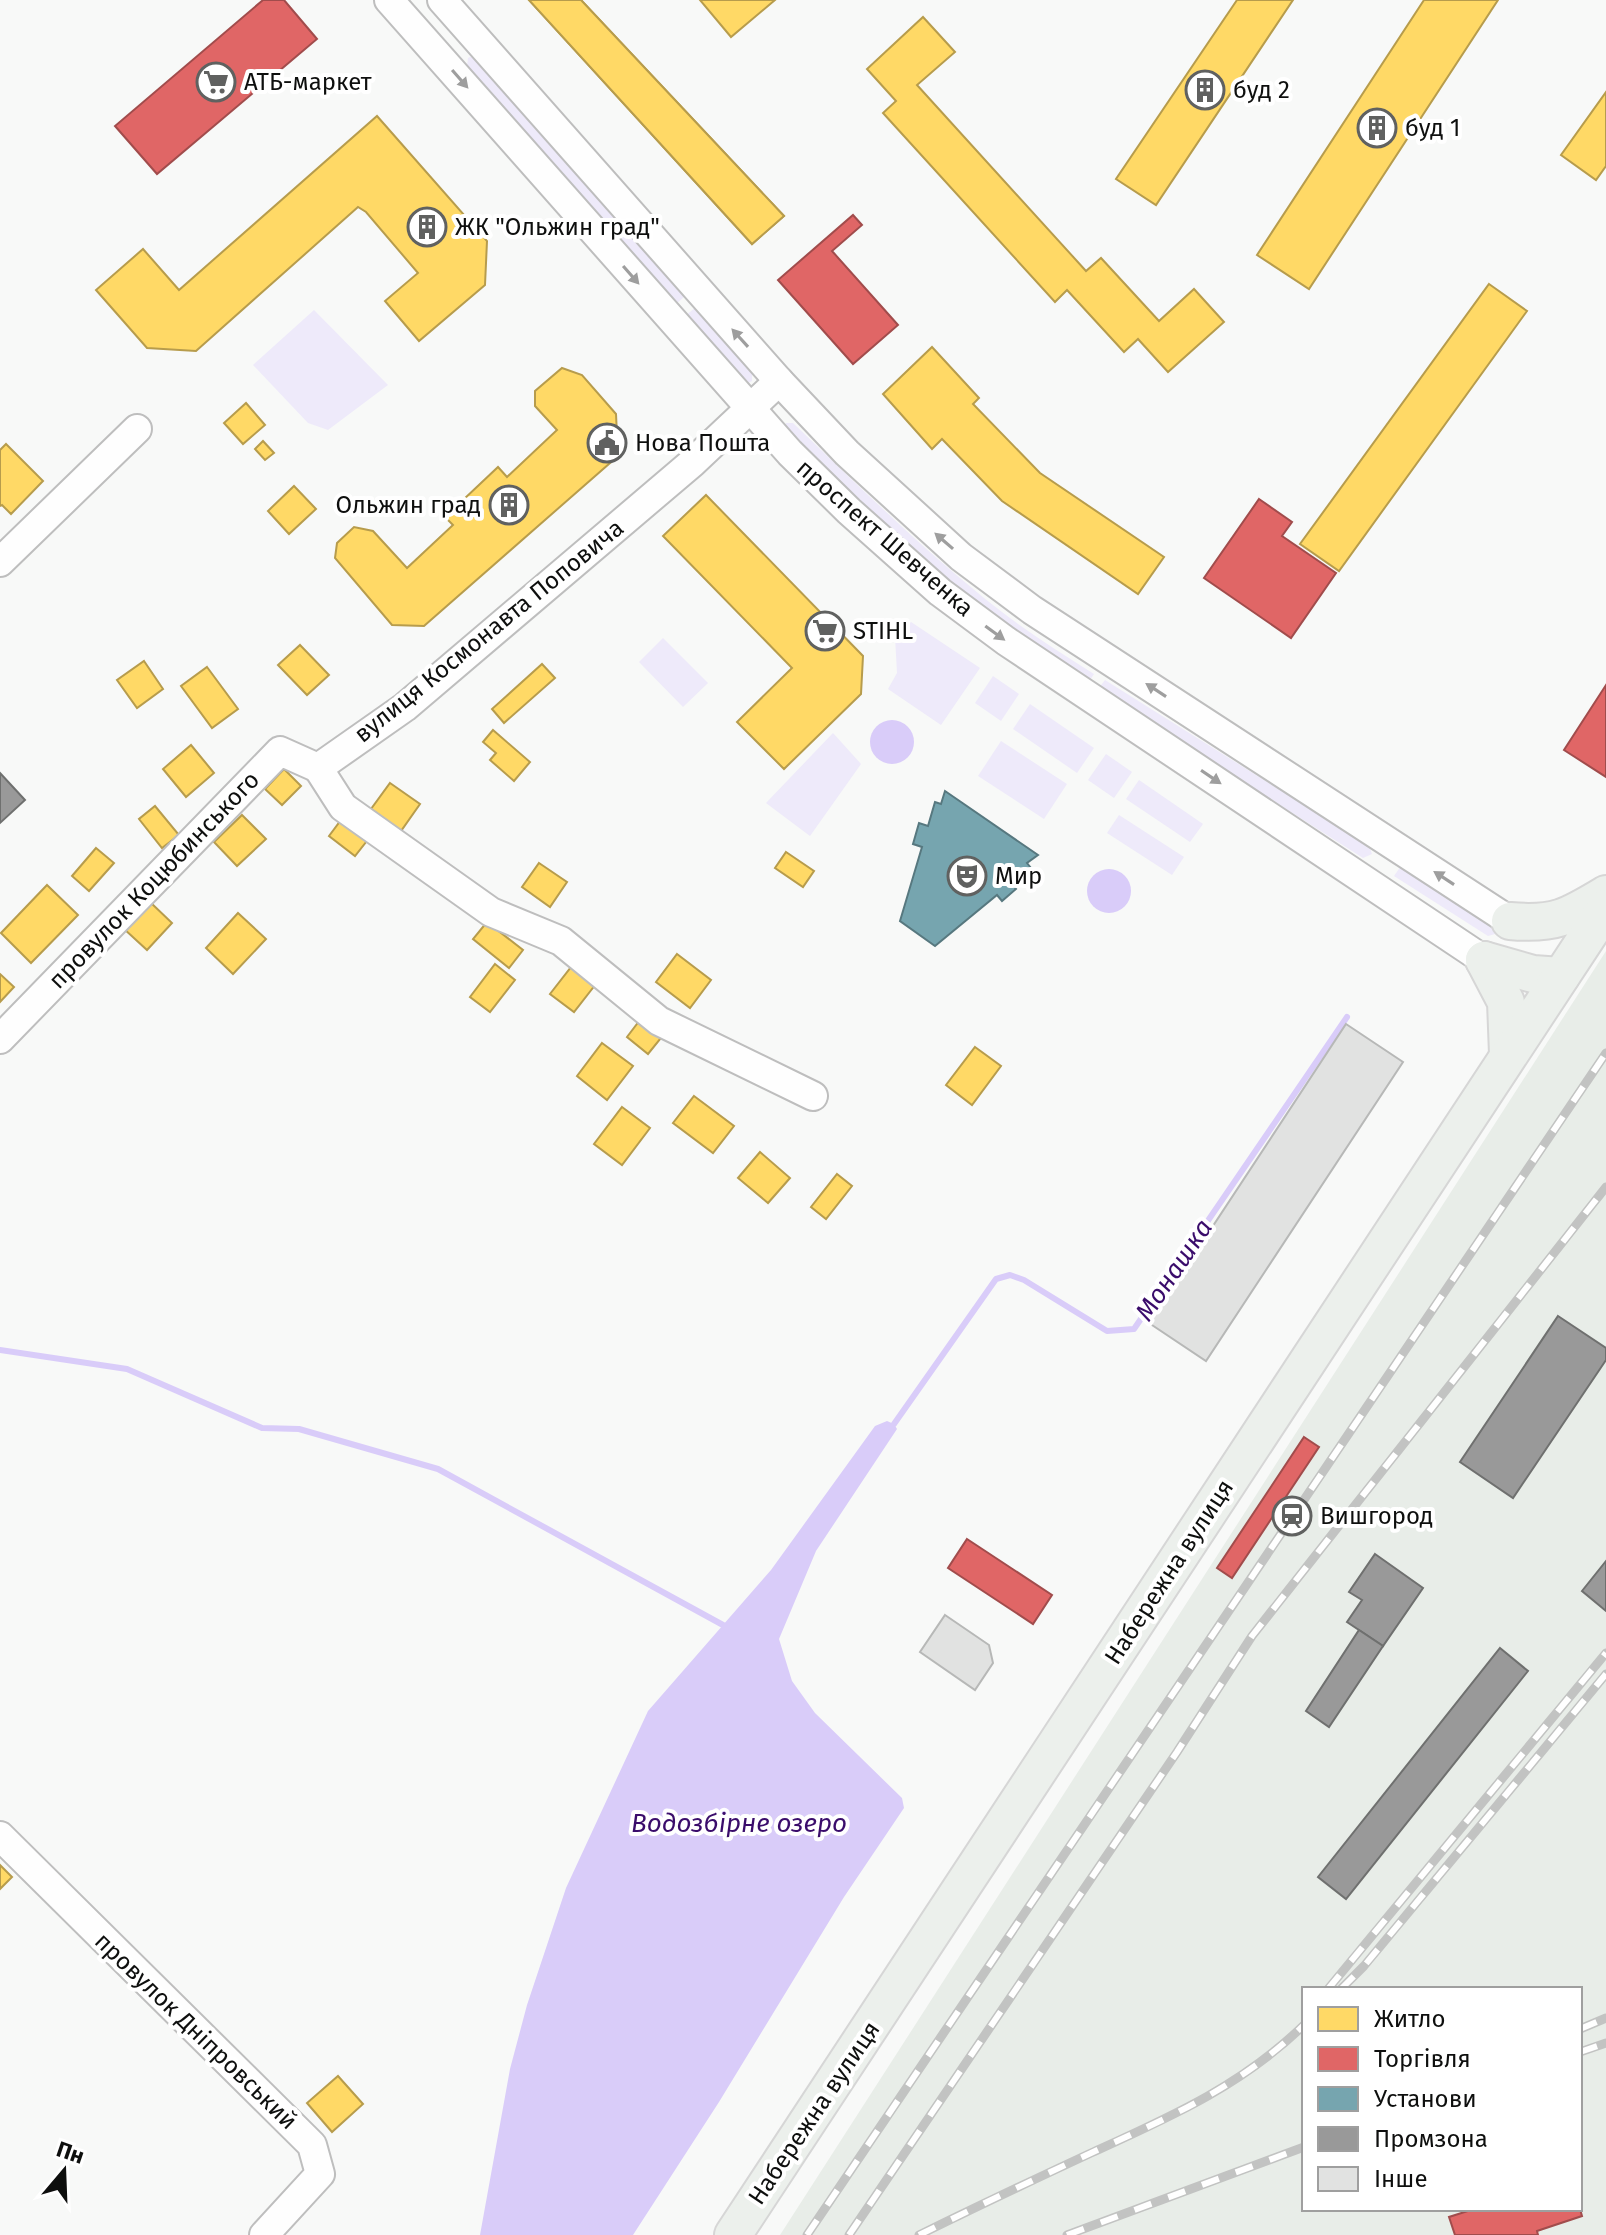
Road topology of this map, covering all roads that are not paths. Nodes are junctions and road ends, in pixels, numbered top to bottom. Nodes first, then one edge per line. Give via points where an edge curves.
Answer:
1 (389, 0) edge
2 (442, 0) edge
3 (463, 23) junction
4 (432, 48) junction
5 (779, 381) junction
6 (750, 410) junction
7 (137, 429) dead end
8 (0, 562) edge
9 (318, 768) junction
10 (1393, 845) junction
11 (1368, 881) junction
12 (1606, 894) edge
13 (1606, 908) edge
14 (1510, 921) junction
15 (1484, 960) junction
16 (1561, 976) junction
17 (0, 1039) edge
18 (1508, 1054) junction
19 (813, 1096) dead end
20 (0, 1836) edge
21 (264, 2235) edge
22 (733, 2235) edge

1 - 4 street, проспект Шевченка
2 - 3 street, проспект Шевченка
3 - 4 street
5 -> 3 street, проспект Шевченка
4 -> 6 street, проспект Шевченка
5 - 6 street, вулиця Космонавта Поповича
10 -> 5 street, проспект Шевченка via 1032,610 961,557 847,453
6 - 9 street, вулиця Космонавта Поповича via 405,707
6 -> 11 street, проспект Шевченка via 849,511 940,592
7 - 8 street
9 - 17 street, провулок Коцюбинського via 280,751
9 - 19 street via 343,807 491,912 561,941 659,1021
10 - 11 street
14 -> 10 street, проспект Шевченка
11 - 15 street, проспект Шевченка
12 - 14 main road via 1567,917 1540,923
13 - 16 main road, Набережна вулиця
14 - 16 main road via 1547,953
15 - 16 main road
15 - 18 main road via 1506,1002
16 - 18 main road, Набережна вулиця
18 - 22 main road, Набережна вулиця
20 - 21 street, провулок Дніпровський via 312,2145 320,2174

